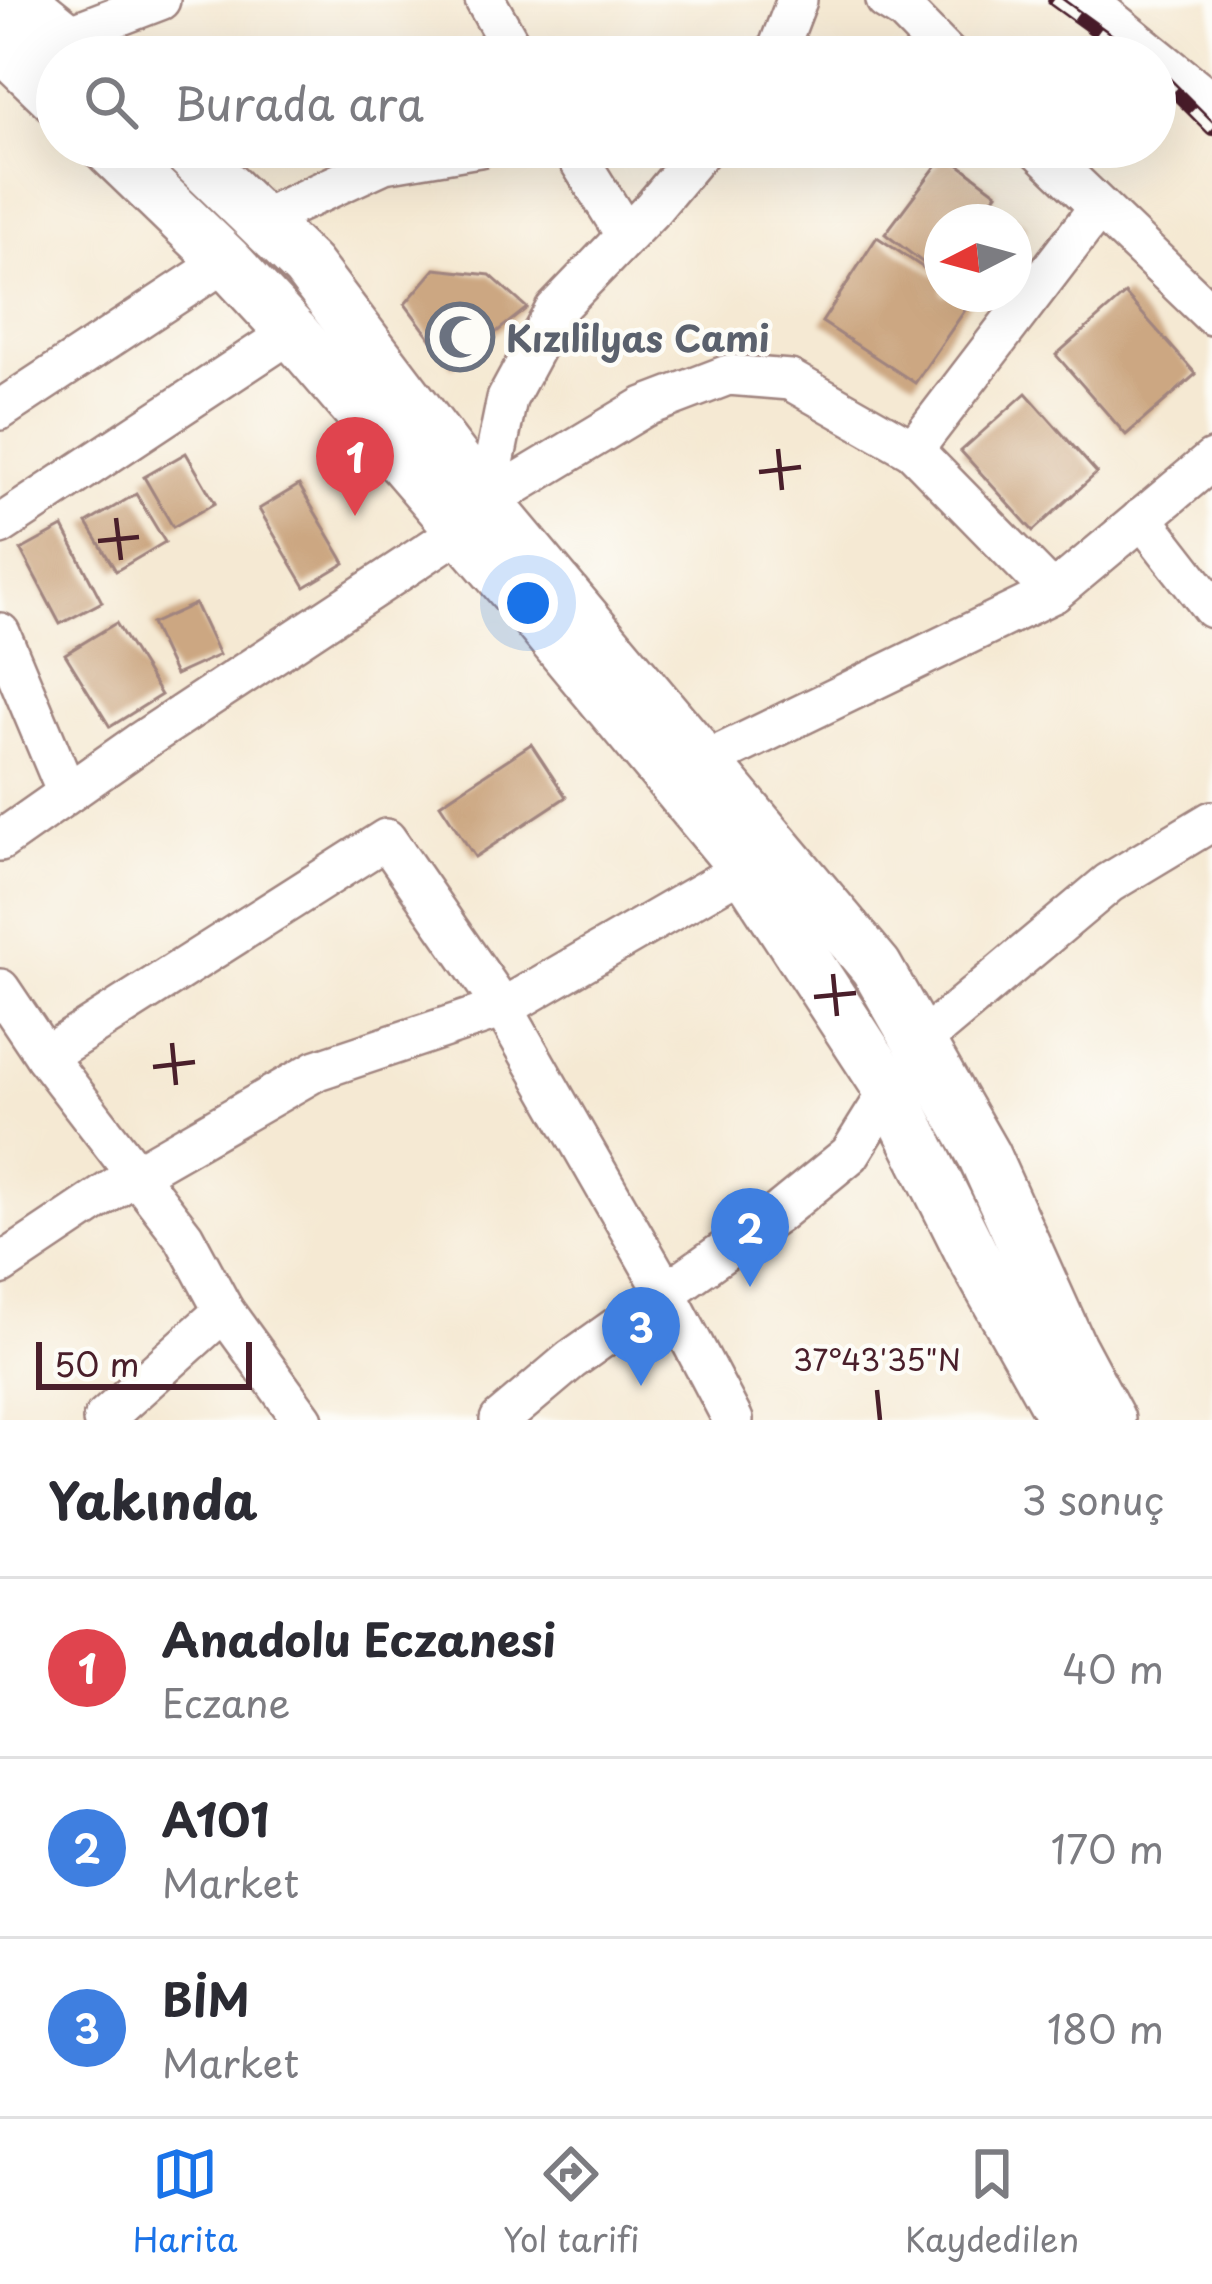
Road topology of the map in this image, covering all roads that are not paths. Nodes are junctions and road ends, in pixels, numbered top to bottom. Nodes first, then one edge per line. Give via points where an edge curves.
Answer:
1 (20, 0) edge
2 (485, 0) edge
3 (797, 0) edge
4 (886, 0) edge
5 (1086, 0) edge
6 (144, 3) edge
7 (67, 36) edge
8 (97, 36) edge
9 (505, 36) edge
10 (783, 36) edge
11 (928, 36) edge
12 (1130, 36) edge
13 (36, 50) edge
14 (4, 52) edge
15 (1176, 73) edge
16 (36, 80) edge
17 (1212, 102) edge
18 (130, 168) edge
19 (206, 168) edge
20 (375, 168) edge
21 (584, 168) edge
22 (686, 168) edge
23 (1059, 168) edge
24 (1099, 207) junction
25 (260, 220) junction
26 (625, 234) junction
27 (226, 261) junction
28 (1212, 315) edge
29 (292, 332) junction
30 (0, 410) edge
31 (913, 450) junction
32 (1212, 460) edge
33 (473, 516) junction
34 (1142, 518) junction
35 (0, 525) edge
36 (1053, 592) junction
37 (1212, 608) edge
38 (0, 633) edge
39 (706, 761) junction
40 (67, 793) junction
41 (1212, 820) edge
42 (0, 841) edge
43 (745, 868) junction
44 (0, 989) edge
45 (503, 1008) junction
46 (921, 1041) junction
47 (45, 1056) junction
48 (890, 1090) junction
49 (136, 1174) junction
50 (0, 1265) edge
51 (666, 1293) junction
52 (224, 1311) junction
53 (103, 1420) edge
54 (303, 1420) edge
55 (500, 1420) edge
56 (733, 1420) edge
57 (1065, 1420) edge
58 (1109, 1420) edge

1 - 7 main road
2 - 9 street
3 - 10 street
4 - 11 street
5 - 12 street
6 - 8 street
13 - 14 street
14 - 16 main road
15 - 17 street
18 - 27 main road
19 - 25 main road
20 - 25 street
21 - 26 street
22 - 26 street
23 - 24 street
24 - 28 street
24 - 31 street
25 - 33 main road via 307,266
26 - 33 street via 555,310 507,399
27 - 29 main road
27 - 30 street
29 - 33 main road
29 - 35 street
31 - 33 street via 790,380 728,375 644,407
31 - 36 street
32 - 34 street
33 - 39 main road
33 - 40 street
33 - 43 main road
34 - 36 street
34 - 37 street
36 - 39 street
38 - 40 street
39 - 46 main road via 876,967
40 - 42 street
41 - 46 street via 1109,883
43 - 45 street
43 - 48 main road
44 - 47 street
45 - 47 street via 386,839
45 - 49 street via 317,1070
45 - 51 street
46 - 48 main road
46 - 58 main road
47 - 49 street
48 - 51 street via 850,1154
48 - 57 main road
49 - 50 street
49 - 52 street via 184,1237
51 - 55 street
51 - 56 street
52 - 53 street
52 - 54 street

